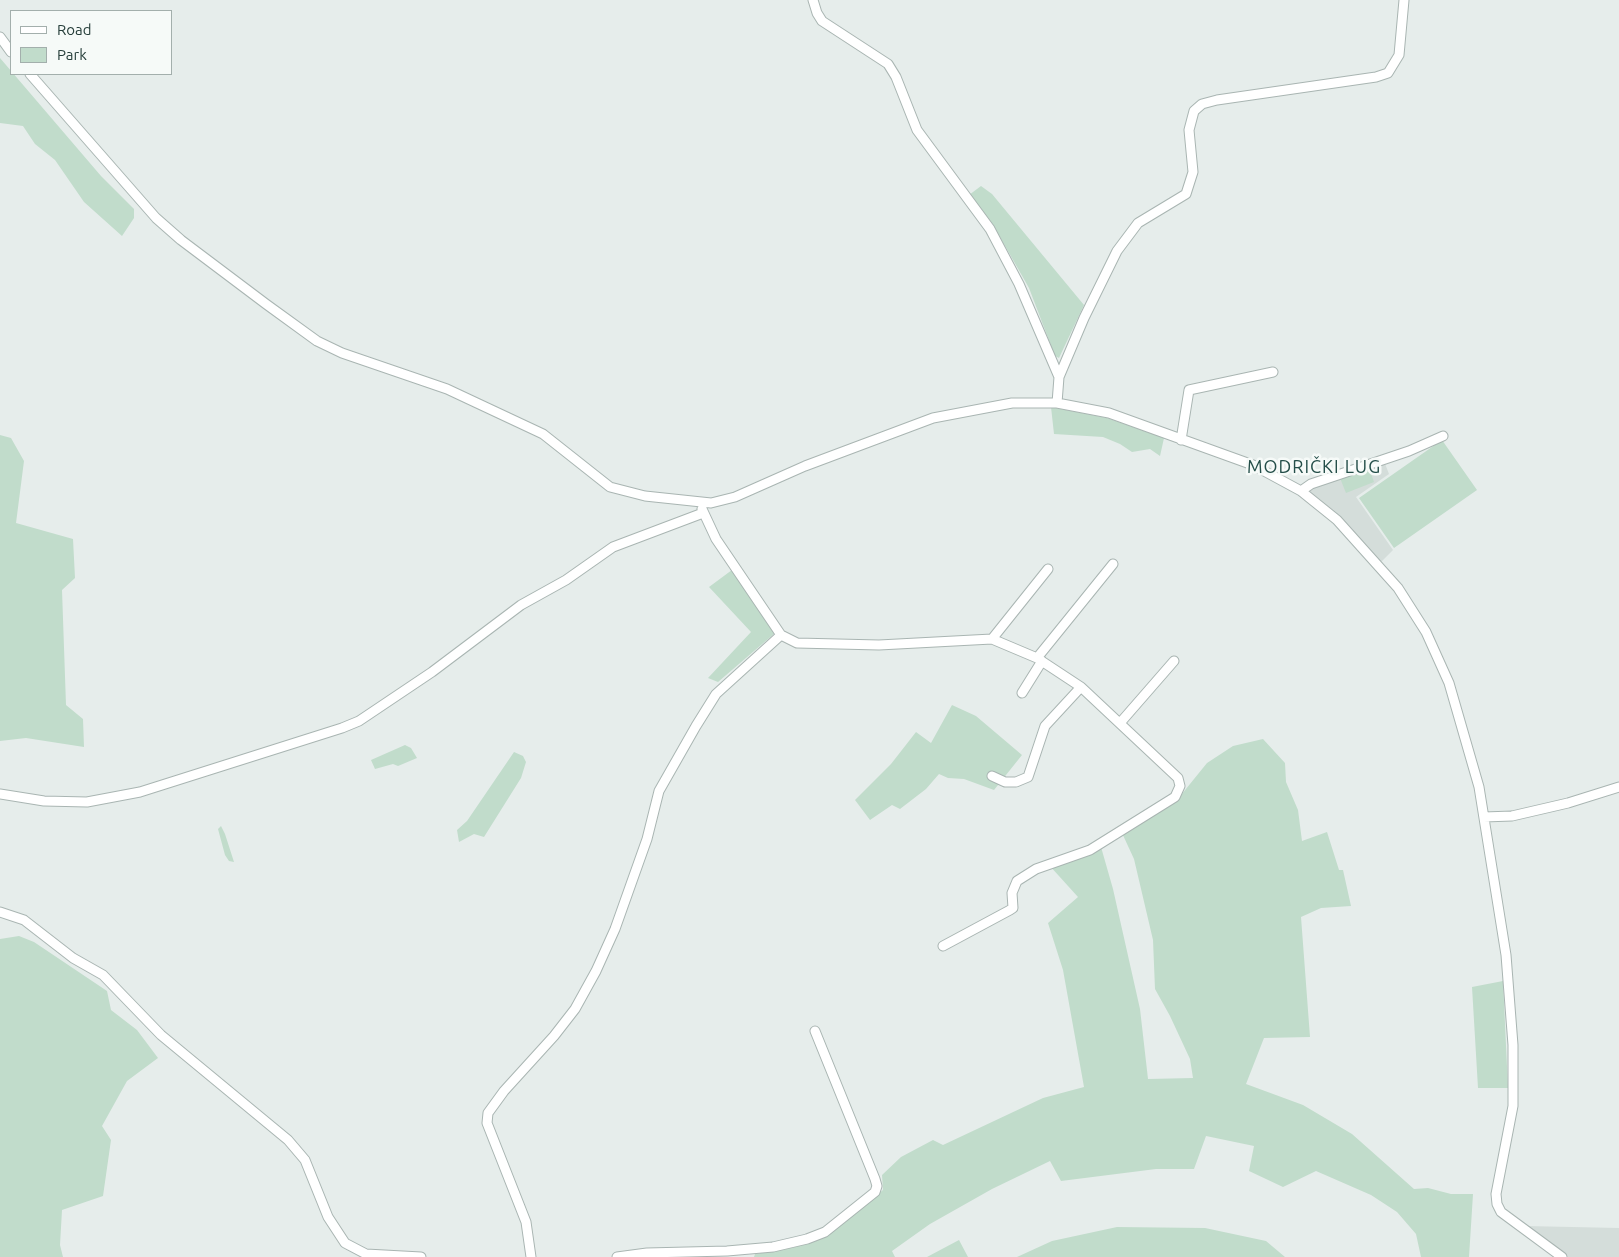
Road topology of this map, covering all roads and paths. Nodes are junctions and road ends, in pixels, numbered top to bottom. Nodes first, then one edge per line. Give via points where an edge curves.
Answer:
1 (813, 0) edge
2 (1404, 0) edge
3 (0, 37) edge
4 (10, 51) edge
5 (31, 75) edge
6 (1273, 372) dead end
7 (1059, 377) junction
8 (1057, 403) junction
9 (1443, 436) dead end
10 (1182, 440) junction
11 (1301, 491) junction
12 (702, 509) junction
13 (1113, 564) dead end
14 (1048, 569) dead end
15 (781, 635) junction
16 (992, 639) junction
17 (1040, 660) junction
18 (1174, 661) dead end
19 (1081, 687) junction
20 (1022, 692) dead end
21 (1120, 723) junction
22 (992, 776) dead end
23 (1619, 788) edge
24 (0, 794) edge
25 (1484, 818) junction
26 (0, 912) edge
27 (943, 946) dead end
28 (815, 1031) dead end
29 (421, 1257) edge
30 (531, 1257) edge
31 (618, 1257) edge
32 (1562, 1257) edge

1 - 7 street via 822,21 888,64 916,130 990,229 1019,284
2 - 7 street via 1399,55 1388,73 1217,100 1202,104 1194,111 1189,130 1193,172 1186,194 1138,222 1126,236 1106,271
3 - 4 street
5 - 12 street via 156,218 317,341 385,369 447,389 543,434 610,487
6 - 10 street via 1189,390
7 - 8 street
8 - 10 street via 1109,413
8 - 12 street via 1012,403 933,418
9 - 11 street via 1410,451 1311,484
10 - 11 street via 1253,466
11 - 25 street via 1337,520 1398,588 1426,632 1449,683 1479,788
12 - 15 street via 716,539
12 - 24 street via 613,547 566,580 520,605 417,682 342,728 131,794 87,802 44,801
13 - 17 street
14 - 16 street
15 - 16 street via 797,643 880,645
15 - 30 street via 716,694 696,726 659,791 615,929 596,971 575,1009 488,1113 486,1124 526,1222
16 - 17 street
17 - 19 street
17 - 20 street
18 - 21 street
19 - 21 street
19 - 22 street via 1045,726 1028,777 1005,782
21 - 27 street via 1178,778 1178,793 1090,850 1036,870 1017,881 1010,910
23 - 25 street via 1512,816
25 - 32 street via 1506,955 1513,1045 1513,1106 1496,1194 1497,1204 1501,1212
26 - 29 street via 24,920 73,958 103,975 161,1036 288,1140 305,1160 328,1217 345,1243 366,1254
28 - 31 street via 876,1179 875,1192 825,1232 807,1239 774,1247 666,1251

